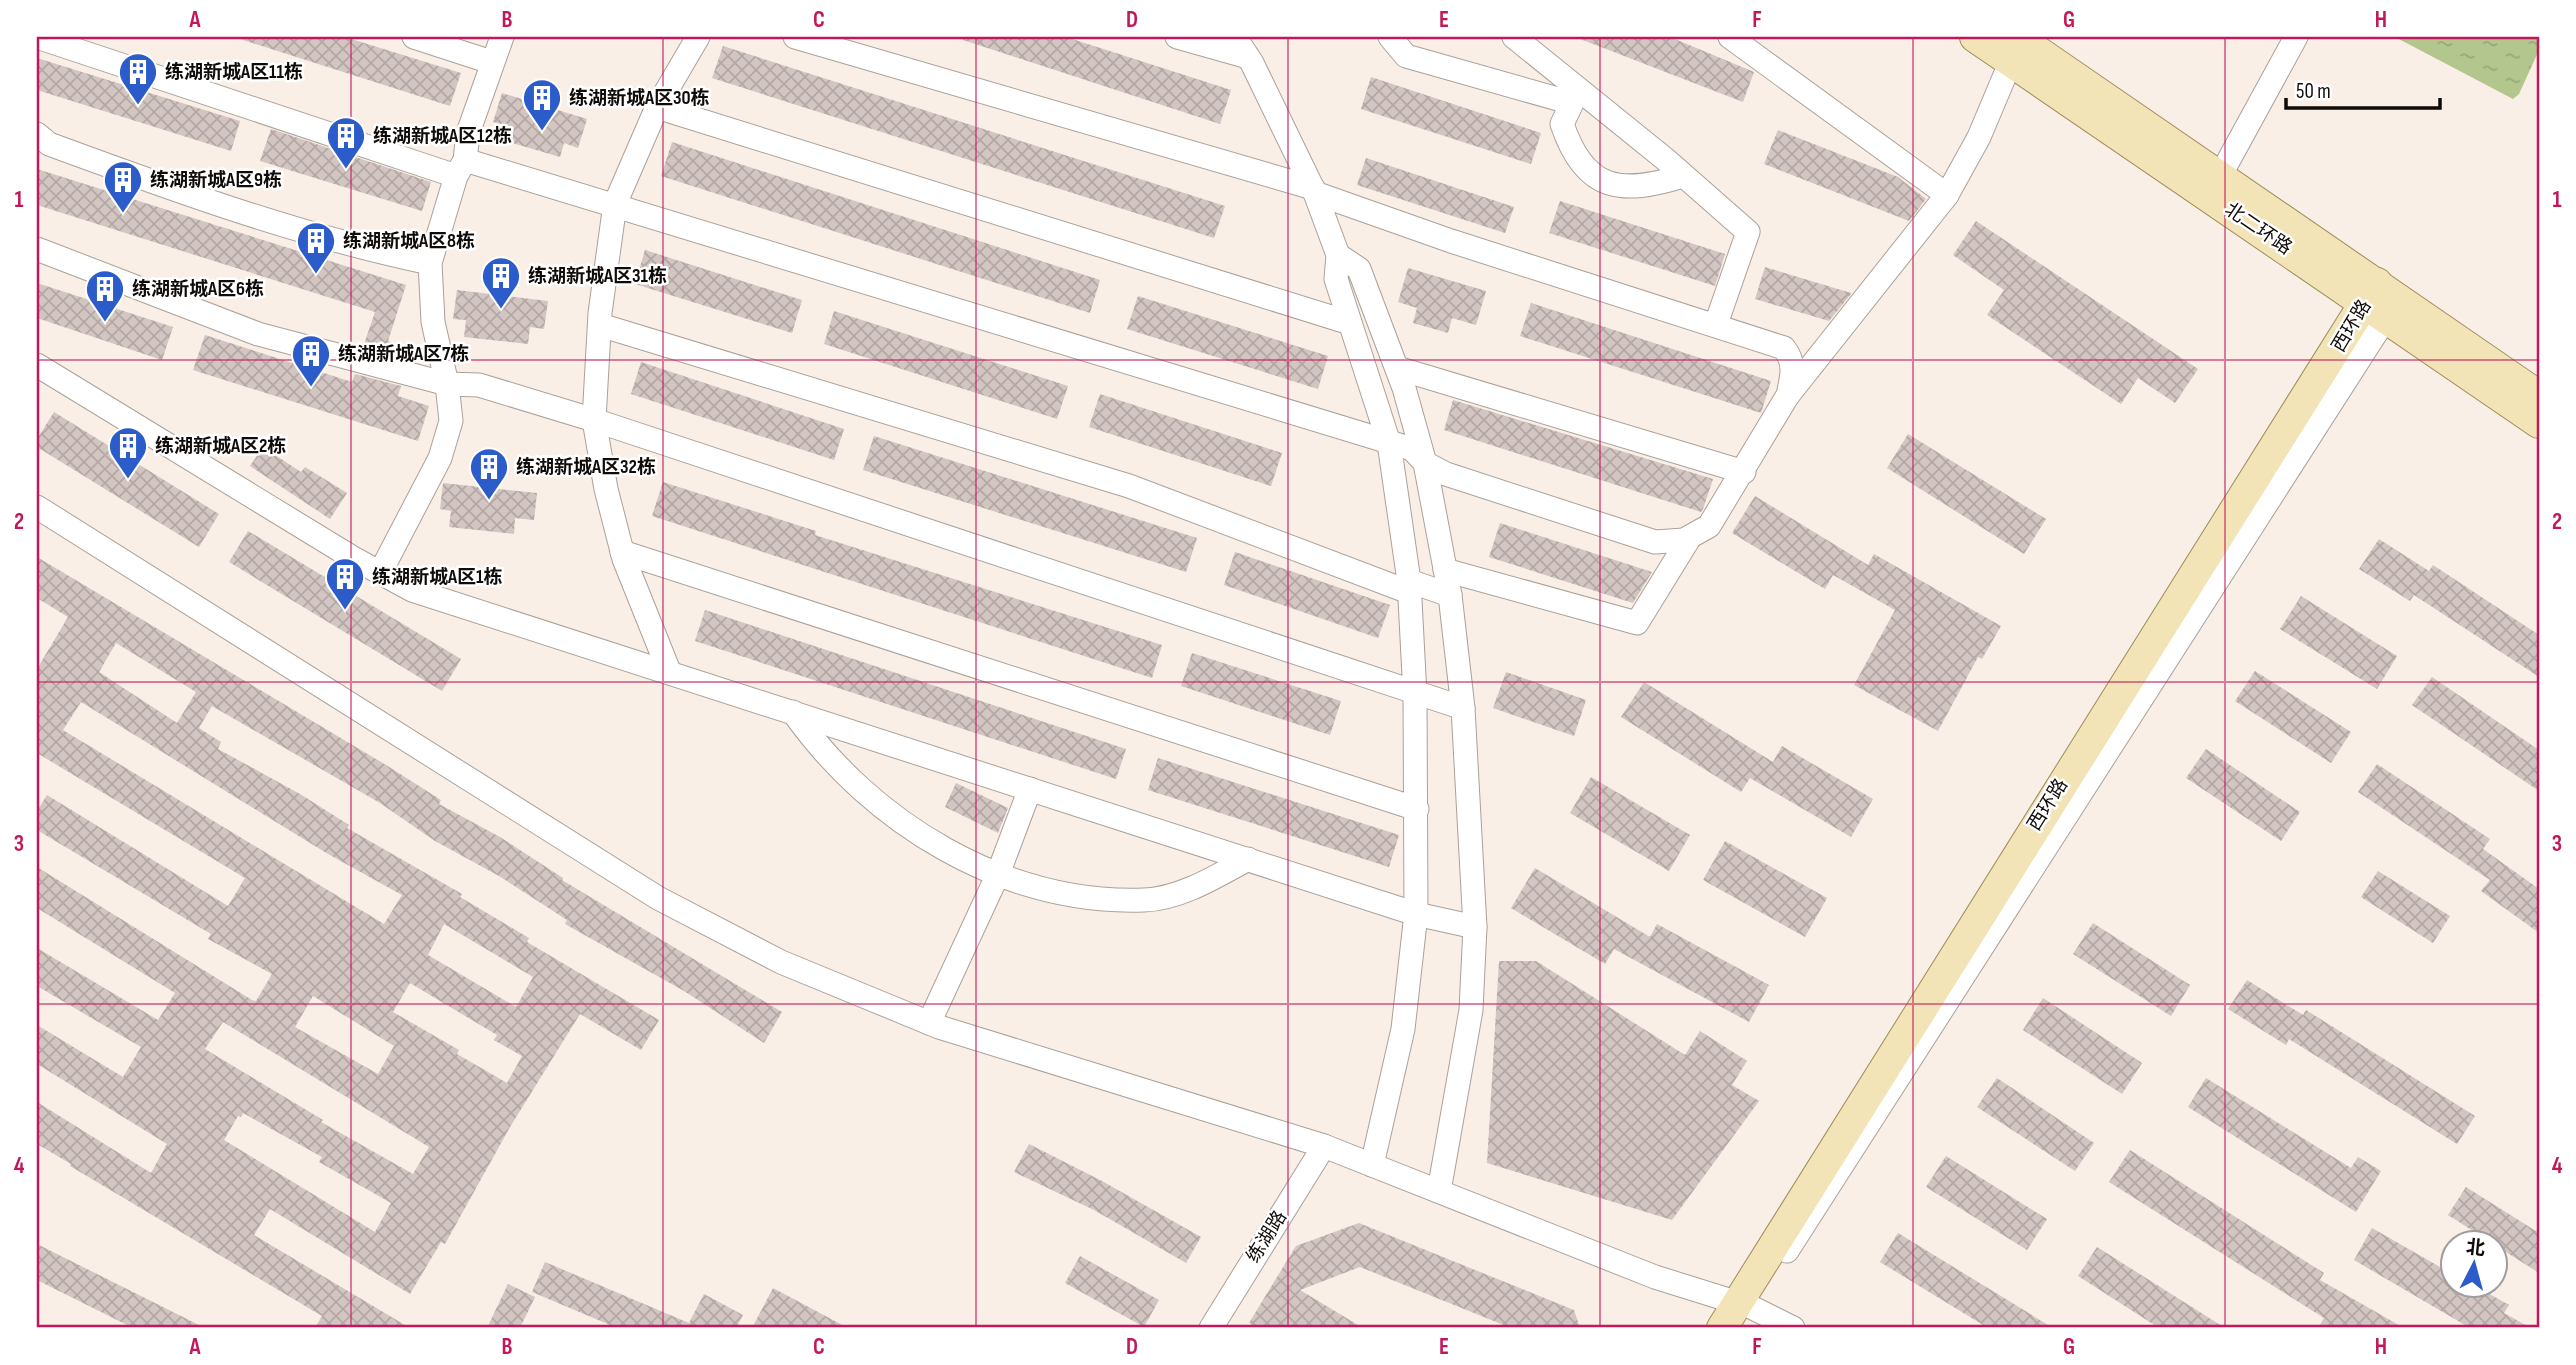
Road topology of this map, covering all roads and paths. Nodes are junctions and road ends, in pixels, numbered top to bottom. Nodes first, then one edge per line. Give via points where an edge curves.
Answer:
1 (37, 37) edge
2 (414, 37) edge
3 (502, 37) edge
4 (698, 37) edge
5 (795, 37) edge
6 (1177, 37) edge
7 (1235, 37) edge
8 (1390, 37) edge
9 (1514, 37) edge
10 (1730, 37) edge
11 (1975, 37) edge
12 (2296, 37) edge
13 (2014, 49) edge
14 (1248, 58) junction
15 (491, 62) junction
16 (657, 107) junction
17 (37, 134) edge
18 (460, 168) junction
19 (1683, 176) junction
20 (2220, 176) junction
21 (1314, 191) junction
22 (1947, 195) junction
23 (615, 204) junction
24 (37, 249) edge
25 (1338, 255) junction
26 (430, 263) junction
27 (2382, 300) junction
28 (1350, 323) junction
29 (1716, 324) junction
30 (600, 325) junction
31 (37, 365) edge
32 (1396, 368) junction
33 (447, 384) junction
34 (1788, 395) junction
35 (2539, 396) edge
36 (594, 420) junction
37 (2539, 423) edge
38 (1389, 443) junction
39 (1425, 463) junction
40 (1744, 472) junction
41 (37, 507) edge
42 (1690, 537) junction
43 (622, 552) junction
44 (1445, 570) junction
45 (380, 573) junction
46 (1409, 587) junction
47 (1450, 595) junction
48 (669, 671) junction
49 (1415, 695) junction
50 (1463, 708) junction
51 (793, 712) junction
52 (1031, 789) junction
53 (1417, 809) junction
54 (1248, 859) junction
55 (998, 874) junction
56 (1416, 914) junction
57 (1475, 927) junction
58 (929, 1023) junction
59 (1324, 1146) junction
60 (1372, 1165) junction
61 (1439, 1191) junction
62 (1743, 1313) edge
63 (1211, 1328) edge
64 (1722, 1328) edge
65 (1793, 1328) edge

1 - 18 street
2 - 15 street
3 - 15 street
4 - 16 street
5 - 21 street
6 - 14 street
7 - 14 street
8 - 19 street via 1406,56 1572,103 1562,124 1569,144 1585,170 1612,184 1644,187
9 - 19 street
10 - 22 street
11 - 13 main road, 北二环路
12 - 20 street
13 - 20 main road, 北二环路
13 - 22 street via 1979,137
13 - 27 main road, 北二环路
14 - 21 street
15 - 18 street
16 - 23 street
16 - 28 street
17 - 26 street via 49,144 142,178 352,247
18 - 23 street
18 - 26 street
19 - 29 street via 1748,232
20 - 27 main road, 北二环路
21 - 25 street
21 - 29 street via 1451,241
22 - 34 street
23 - 30 street
23 - 38 street
24 - 33 street via 258,334
25 - 28 street via 1336,279
25 - 32 street via 1359,269
26 - 33 street via 433,322
27 - 35 main road, 北二环路
27 - 37 main road, 北二环路
27 - 62 main road, 西环路
28 - 38 street
29 - 34 street via 1784,348 1792,358
30 - 36 street
30 - 46 street via 1129,486
31 - 45 street
32 - 39 street
32 - 40 street
33 - 36 street via 479,385
33 - 45 street via 451,421 440,458
34 - 40 street
36 - 43 street
36 - 49 street
38 - 39 street via 1412,449
38 - 46 street
39 - 42 street via 1446,474 1655,542
39 - 44 street
40 - 42 street via 1709,526
41 - 58 street via 658,898 781,962
42 - 44 street via 1637,624
43 - 48 street
43 - 53 street
44 - 47 street
45 - 48 street via 412,590
46 - 47 street
46 - 49 street
47 - 50 street
48 - 51 street
49 - 50 street
49 - 53 street
50 - 57 street
51 - 52 street
51 - 55 street via 821,749 880,807 922,836
52 - 54 street
52 - 55 street
53 - 56 street
54 - 55 street via 1214,878 1146,900 1094,897
54 - 56 street
55 - 58 street
56 - 57 street
56 - 60 street via 1403,1029
57 - 61 street via 1470,1026
58 - 59 street
59 - 60 street
59 - 63 street, 练湖路
60 - 61 street
61 - 62 street
62 - 64 main road, 西环路
62 - 65 street

